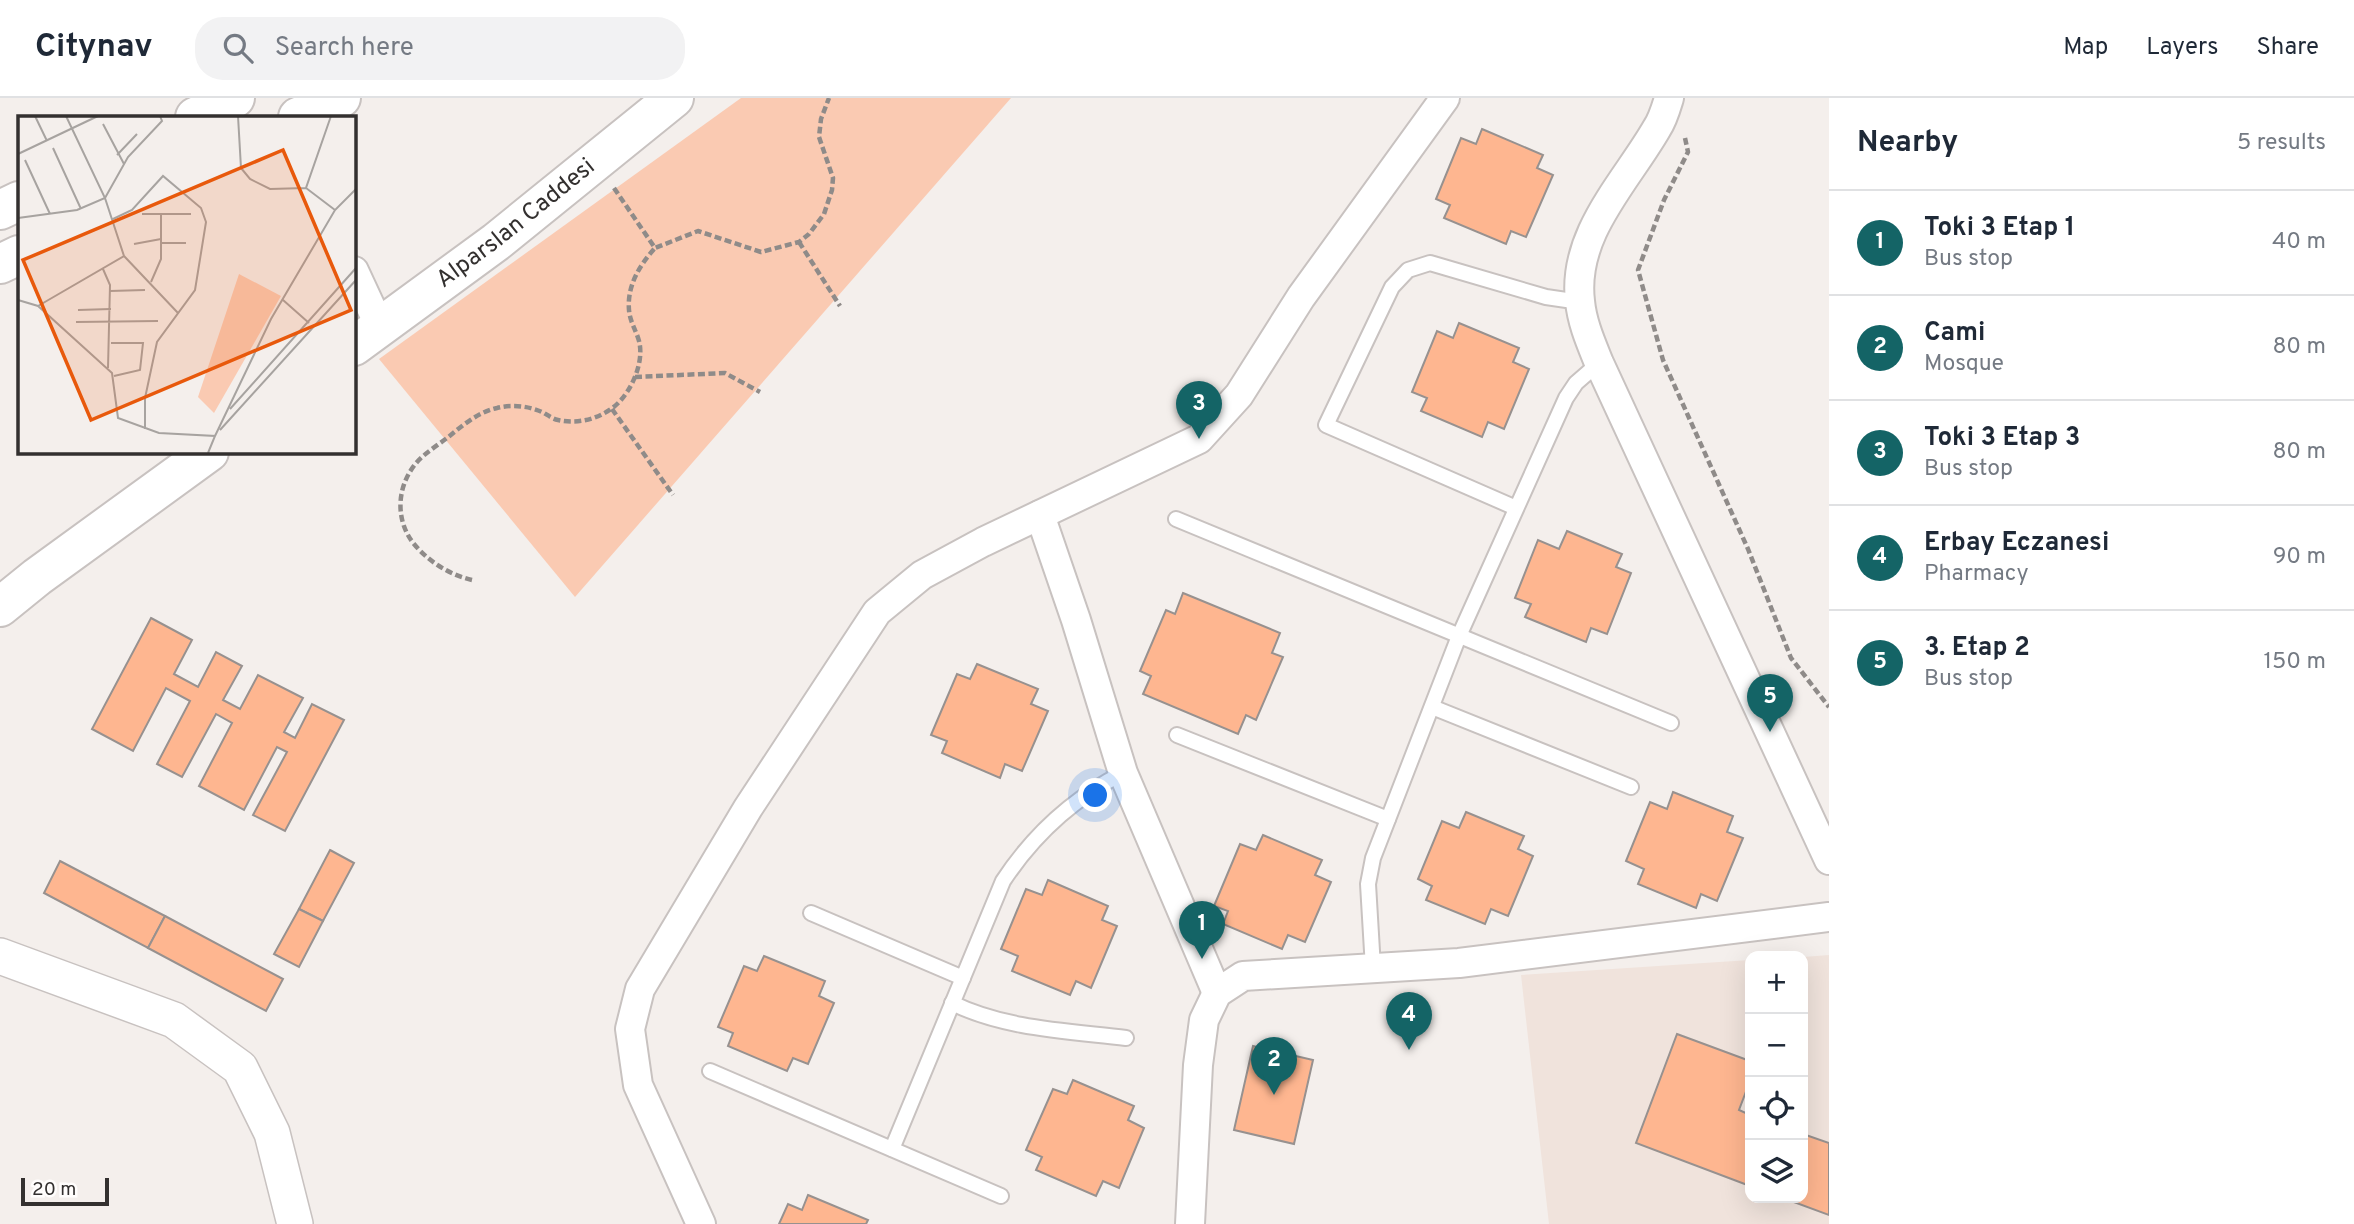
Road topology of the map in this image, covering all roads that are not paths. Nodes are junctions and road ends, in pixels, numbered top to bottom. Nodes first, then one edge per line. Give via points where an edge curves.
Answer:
1 (235, 98) edge
2 (341, 98) edge
3 (674, 98) edge
4 (1445, 98) edge
5 (1669, 98) edge
6 (197, 116) edge
7 (300, 116) edge
8 (18, 201) edge
9 (0, 210) edge
10 (18, 255) edge
11 (0, 264) edge
12 (355, 276) edge
13 (1580, 302) junction
14 (367, 337) edge
15 (1599, 363) junction
16 (208, 453) edge
17 (1516, 508) junction
18 (1040, 516) junction
19 (1176, 519) dead end
20 (0, 607) edge
21 (1459, 636) junction
22 (1432, 707) junction
23 (1671, 723) dead end
24 (1177, 735) dead end
25 (1123, 773) junction
26 (1631, 787) dead end
27 (1388, 819) junction
28 (1829, 860) edge
29 (811, 913) dead end
30 (1829, 917) edge
31 (0, 956) edge
32 (1373, 968) junction
33 (963, 978) junction
34 (1217, 993) junction
35 (952, 1003) junction
36 (1126, 1038) dead end
37 (709, 1071) dead end
38 (892, 1149) junction
39 (1001, 1196) dead end
40 (295, 1224) edge
41 (701, 1224) edge
42 (1190, 1224) edge

1 - 6 main road
2 - 7 main road
3 - 14 main road, Alparslan Caddesi via 496,242
4 - 18 street via 1301,297 1240,394 1199,439
5 - 13 street via 1659,125 1591,232 1582,257
8 - 9 main road
10 - 11 main road
12 - 14 street
13 - 15 street
13 - 17 lane via 1546,297 1430,263 1408,270 1392,287 1326,425
15 - 17 lane via 1566,398
15 - 28 street
16 - 20 main road
17 - 21 lane
18 - 25 street
18 - 41 street via 922,575 877,612 748,808 640,989 630,1029 638,1085
19 - 21 lane
21 - 22 lane
21 - 23 lane
22 - 26 lane
22 - 27 lane
24 - 27 lane
25 - 33 lane via 1060,814 1019,857 1003,881
25 - 34 street
27 - 32 lane via 1368,884
29 - 33 lane
30 - 32 street via 1459,963
31 - 40 street via 174,1020 240,1068 272,1133
32 - 34 street via 1243,976
33 - 35 lane
34 - 42 street via 1204,1020 1198,1065
35 - 36 lane via 1015,1024
35 - 38 lane
37 - 38 lane
38 - 39 lane

